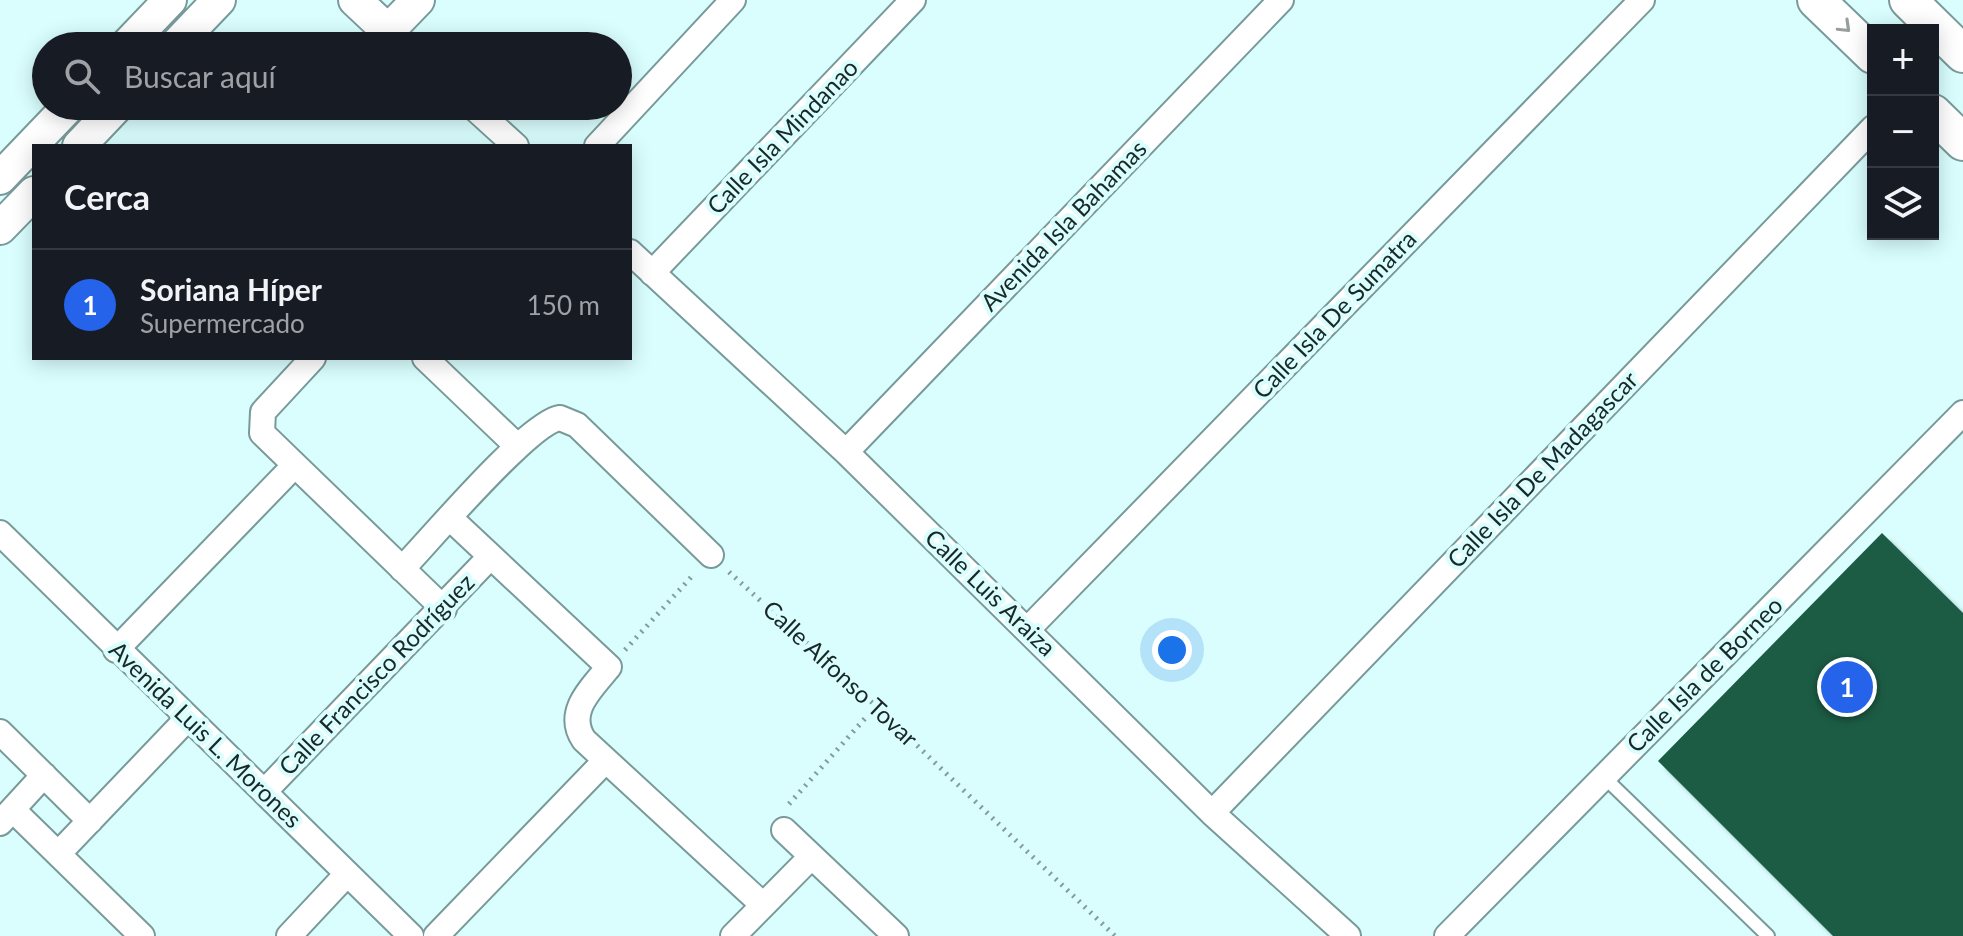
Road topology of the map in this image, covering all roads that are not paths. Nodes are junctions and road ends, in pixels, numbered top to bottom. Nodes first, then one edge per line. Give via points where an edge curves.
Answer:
1 (170, 0) edge
2 (219, 0) edge
3 (355, 0) edge
4 (418, 0) edge
5 (733, 0) edge
6 (913, 0) edge
7 (1281, 0) edge
8 (1642, 0) edge
9 (1816, 0) edge
10 (1908, 0) edge
11 (139, 32) edge
12 (188, 32) edge
13 (390, 32) edge
14 (400, 32) edge
15 (1867, 49) edge
16 (1963, 54) edge
17 (632, 108) edge
18 (1939, 119) edge
19 (56, 120) edge
20 (104, 120) edge
21 (487, 120) edge
22 (621, 120) edge
23 (1867, 134) edge
24 (1963, 142) edge
25 (33, 144) edge
26 (81, 144) edge
27 (514, 144) edge
28 (599, 144) edge
29 (32, 145) edge
30 (0, 178) edge
31 (32, 195) edge
32 (0, 228) edge
33 (632, 254) edge
34 (652, 273) junction
35 (311, 360) edge
36 (427, 360) edge
37 (1963, 413) edge
38 (517, 446) junction
39 (846, 452) junction
40 (294, 466) junction
41 (451, 519) junction
42 (0, 533) edge
43 (711, 555) road end
44 (490, 557) junction
45 (402, 569) junction
46 (444, 609) junction
47 (1028, 629) junction
48 (116, 650) junction
49 (187, 719) junction
50 (0, 732) edge
51 (605, 761) junction
52 (44, 775) junction
53 (1604, 777) junction
54 (264, 792) junction
55 (1212, 813) junction
56 (6, 816) edge
57 (90, 821) junction
58 (784, 830) road end
59 (59, 853) junction
60 (810, 858) junction
61 (347, 874) junction
62 (763, 905) junction
63 (142, 936) edge
64 (289, 936) edge
65 (411, 936) edge
66 (436, 936) edge
67 (733, 936) edge
68 (896, 936) edge
69 (1348, 936) edge
70 (1447, 936) edge
71 (1768, 936) edge

1 - 11 street
2 - 12 street
3 - 13 street
4 - 14 street
5 - 17 street
6 - 34 street, Calle Isla Mindanao
7 - 39 street, Avenida Isla Bahamas
8 - 47 street, Calle Isla De Sumatra
9 -> 15 main road
10 - 16 main road
18 - 24 main road
19 - 25 street
20 - 26 street
21 - 27 street
22 - 28 street
23 - 55 street, Calle Isla De Madagascar
29 - 30 street
31 - 32 street
33 - 34 street, Calle Luis Araiza
34 - 39 street, Calle Luis Araiza
35 - 40 street via 272,399 260,421 262,433
36 - 38 street
37 - 53 street, Calle Isla de Borneo
38 - 41 street
38 - 43 street via 560,418 577,425
39 - 47 street, Calle Luis Araiza
40 - 45 street
40 - 48 street
41 - 44 street
41 - 45 street
42 - 48 street, Avenida Luis L. Morones
44 - 46 street, Calle Francisco Rodríguez
44 - 51 street via 609,667 585,696 576,723
45 - 46 street
46 - 54 street, Calle Francisco Rodríguez
47 - 55 street, Calle Luis Araiza
48 - 49 street, Avenida Luis L. Morones
49 - 54 street, Avenida Luis L. Morones
49 - 57 street
50 - 52 street
51 - 62 street
51 - 66 street
52 - 56 street
52 - 57 street
53 - 70 street, Calle Isla de Borneo
53 - 71 lane
54 - 61 street, Avenida Luis L. Morones
55 - 69 street, Calle Luis Araiza
56 - 59 street
57 - 59 street
58 - 60 street
59 - 63 street
60 - 62 street
60 - 68 street
61 - 64 street
61 - 65 street, Avenida Luis L. Morones
62 - 67 street

